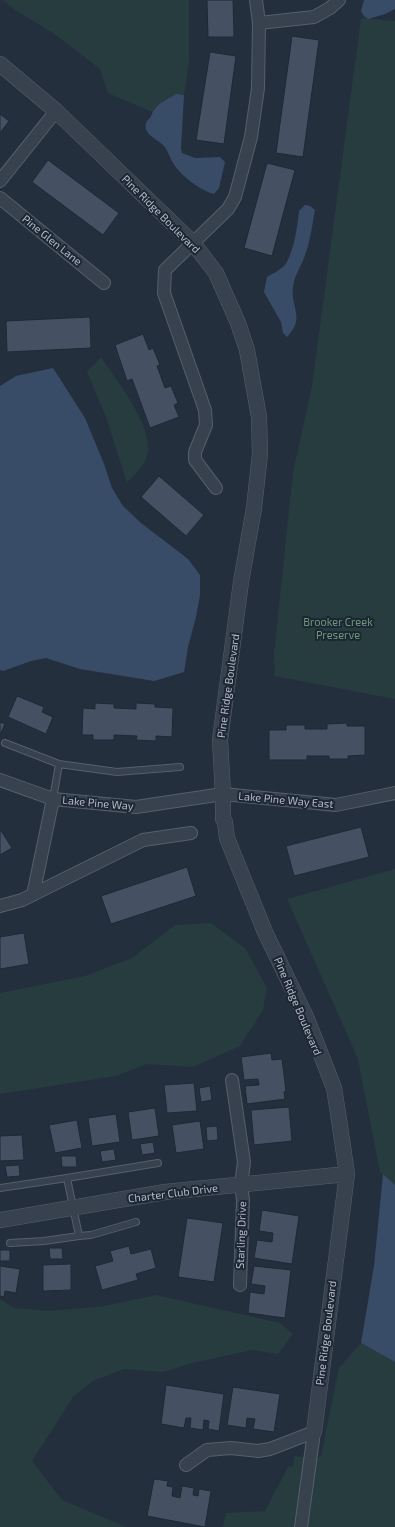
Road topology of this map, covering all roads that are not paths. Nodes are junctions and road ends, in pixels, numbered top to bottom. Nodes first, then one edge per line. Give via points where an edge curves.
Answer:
1 (256, 0) edge
2 (339, 0) edge
3 (259, 24) junction
4 (0, 64) edge
5 (56, 111) junction
6 (0, 181) edge
7 (0, 198) edge
8 (193, 243) junction
9 (104, 283) dead end
10 (216, 488) dead end
11 (5, 743) dead end
12 (59, 764) junction
13 (180, 767) dead end
14 (0, 780) edge
15 (395, 793) edge
16 (223, 794) junction
17 (53, 799) junction
18 (192, 833) dead end
19 (34, 894) junction
20 (0, 906) edge
21 (232, 1080) dead end
22 (158, 1163) dead end
23 (347, 1174) junction
24 (67, 1178) junction
25 (240, 1184) junction
26 (0, 1188) edge
27 (73, 1208) junction
28 (0, 1220) edge
29 (136, 1222) dead end
30 (79, 1236) junction
31 (10, 1243) dead end
32 (240, 1285) dead end
33 (314, 1432) junction
34 (186, 1465) dead end
35 (301, 1527) edge

1 - 3 street
2 - 3 street via 314,17
3 - 8 street via 258,88 250,137 235,197 228,209
4 - 5 street, Pine Ridge Boulevard
5 - 6 street
5 - 8 street, Pine Ridge Boulevard
7 - 9 street, Pine Glen Lane
8 - 10 street via 165,270 164,293 204,410 206,425 195,452 195,460
8 - 16 street, Pine Ridge Boulevard via 216,273 238,323 247,350 260,417 260,454 254,508 241,582 220,740
11 - 12 lane
12 - 13 lane via 117,772
12 - 17 lane
14 - 17 street, Lake Pine Way
15 - 16 street, Lake Pine Way East via 336,805
16 - 17 street, Lake Pine Way via 136,807
16 - 23 street, Pine Ridge Boulevard via 223,819 227,838 265,932 306,1019 334,1088
17 - 19 street
18 - 19 street via 143,840
19 - 20 street
21 - 25 street, Starling Drive via 244,1162
22 - 24 lane
23 - 25 street, Charter Club Drive
23 - 33 street, Pine Ridge Boulevard
24 - 26 lane
24 - 27 lane
25 - 27 street, Charter Club Drive via 165,1192
25 - 32 street, Starling Drive via 243,1200
27 - 28 street, Charter Club Drive
27 - 30 lane
29 - 30 lane
30 - 31 lane
33 - 34 street via 270,1449 206,1450
33 - 35 street, Pine Ridge Boulevard

